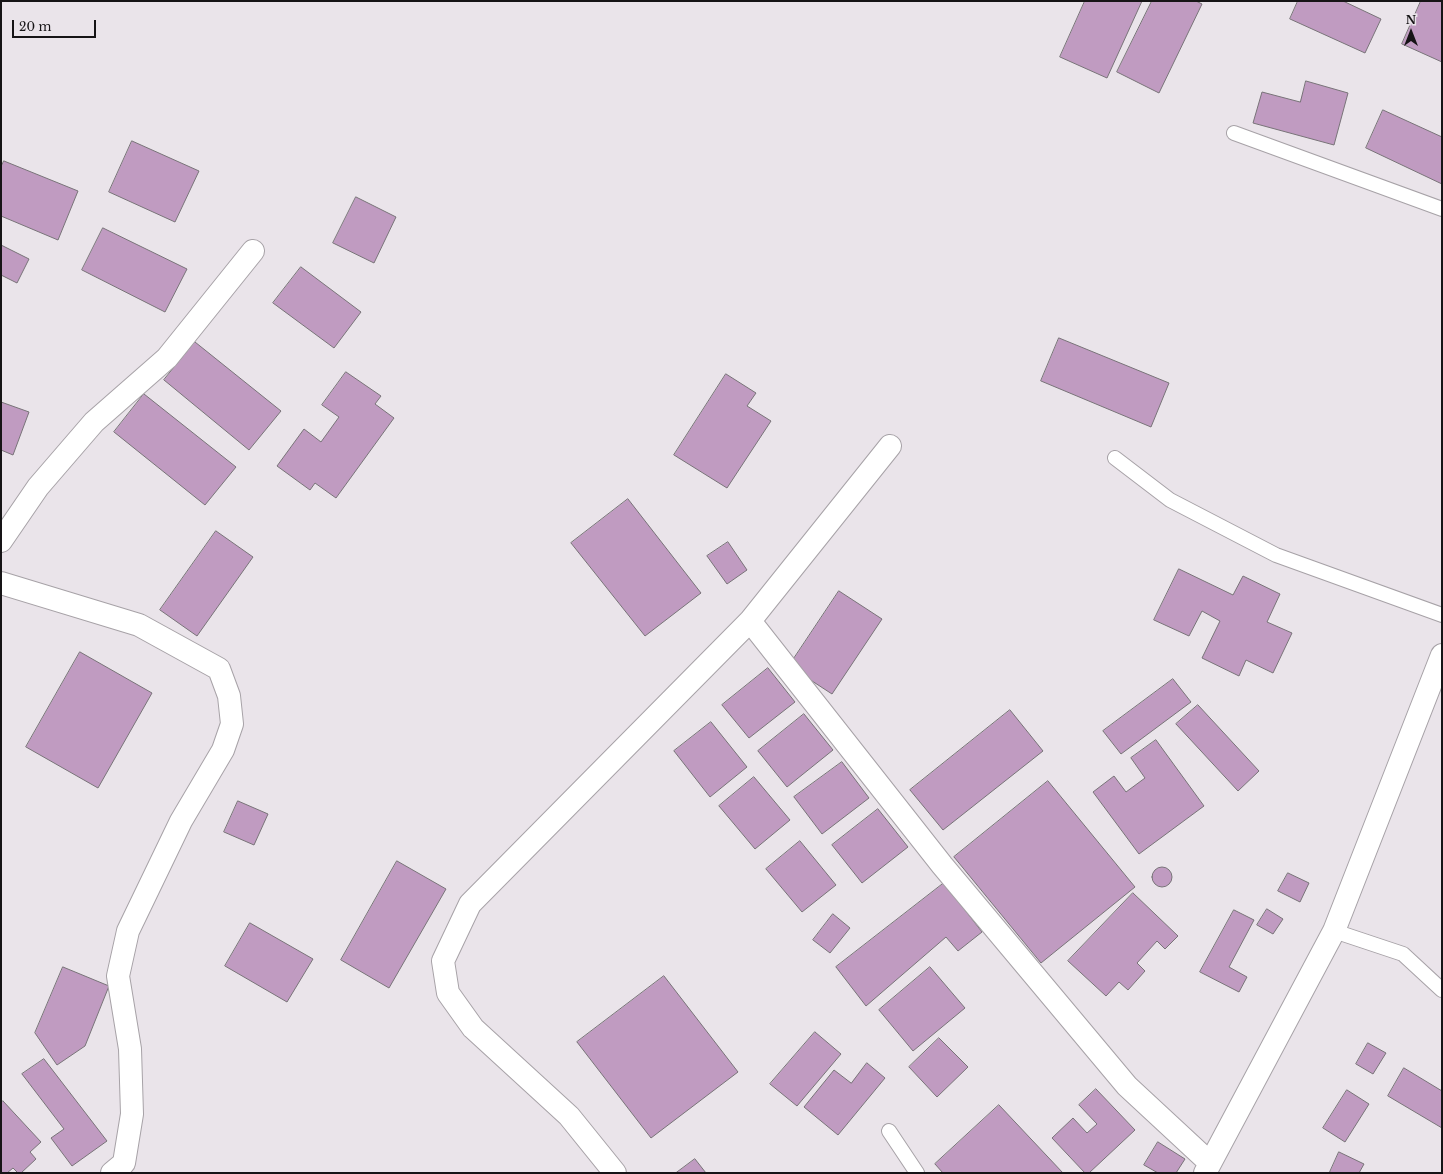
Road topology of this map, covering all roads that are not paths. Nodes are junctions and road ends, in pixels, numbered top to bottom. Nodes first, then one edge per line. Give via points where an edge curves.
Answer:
1 (1234, 133) dead end
2 (1442, 209) edge
3 (253, 251) dead end
4 (890, 446) dead end
5 (1115, 458) dead end
6 (1, 541) edge
7 (1, 582) edge
8 (1442, 615) edge
9 (750, 621) junction
10 (1442, 655) edge
11 (1334, 931) junction
12 (1442, 990) edge
13 (889, 1132) dead end
14 (1207, 1168) edge
15 (112, 1173) edge
16 (615, 1173) edge
17 (917, 1173) edge

1 - 2 lane
3 - 6 street via 167,358 94,422 38,487
4 - 9 street
5 - 8 lane via 1170,500 1276,555
7 - 15 street via 139,625 219,669 229,696 232,724 223,750 181,821 128,931 118,976 130,1049 132,1114 124,1163
9 - 14 street via 942,865 1127,1086
9 - 16 street via 470,904 443,961 448,993 473,1028 569,1116
10 - 11 street
11 - 12 lane via 1403,954
11 - 14 street
13 - 17 lane

